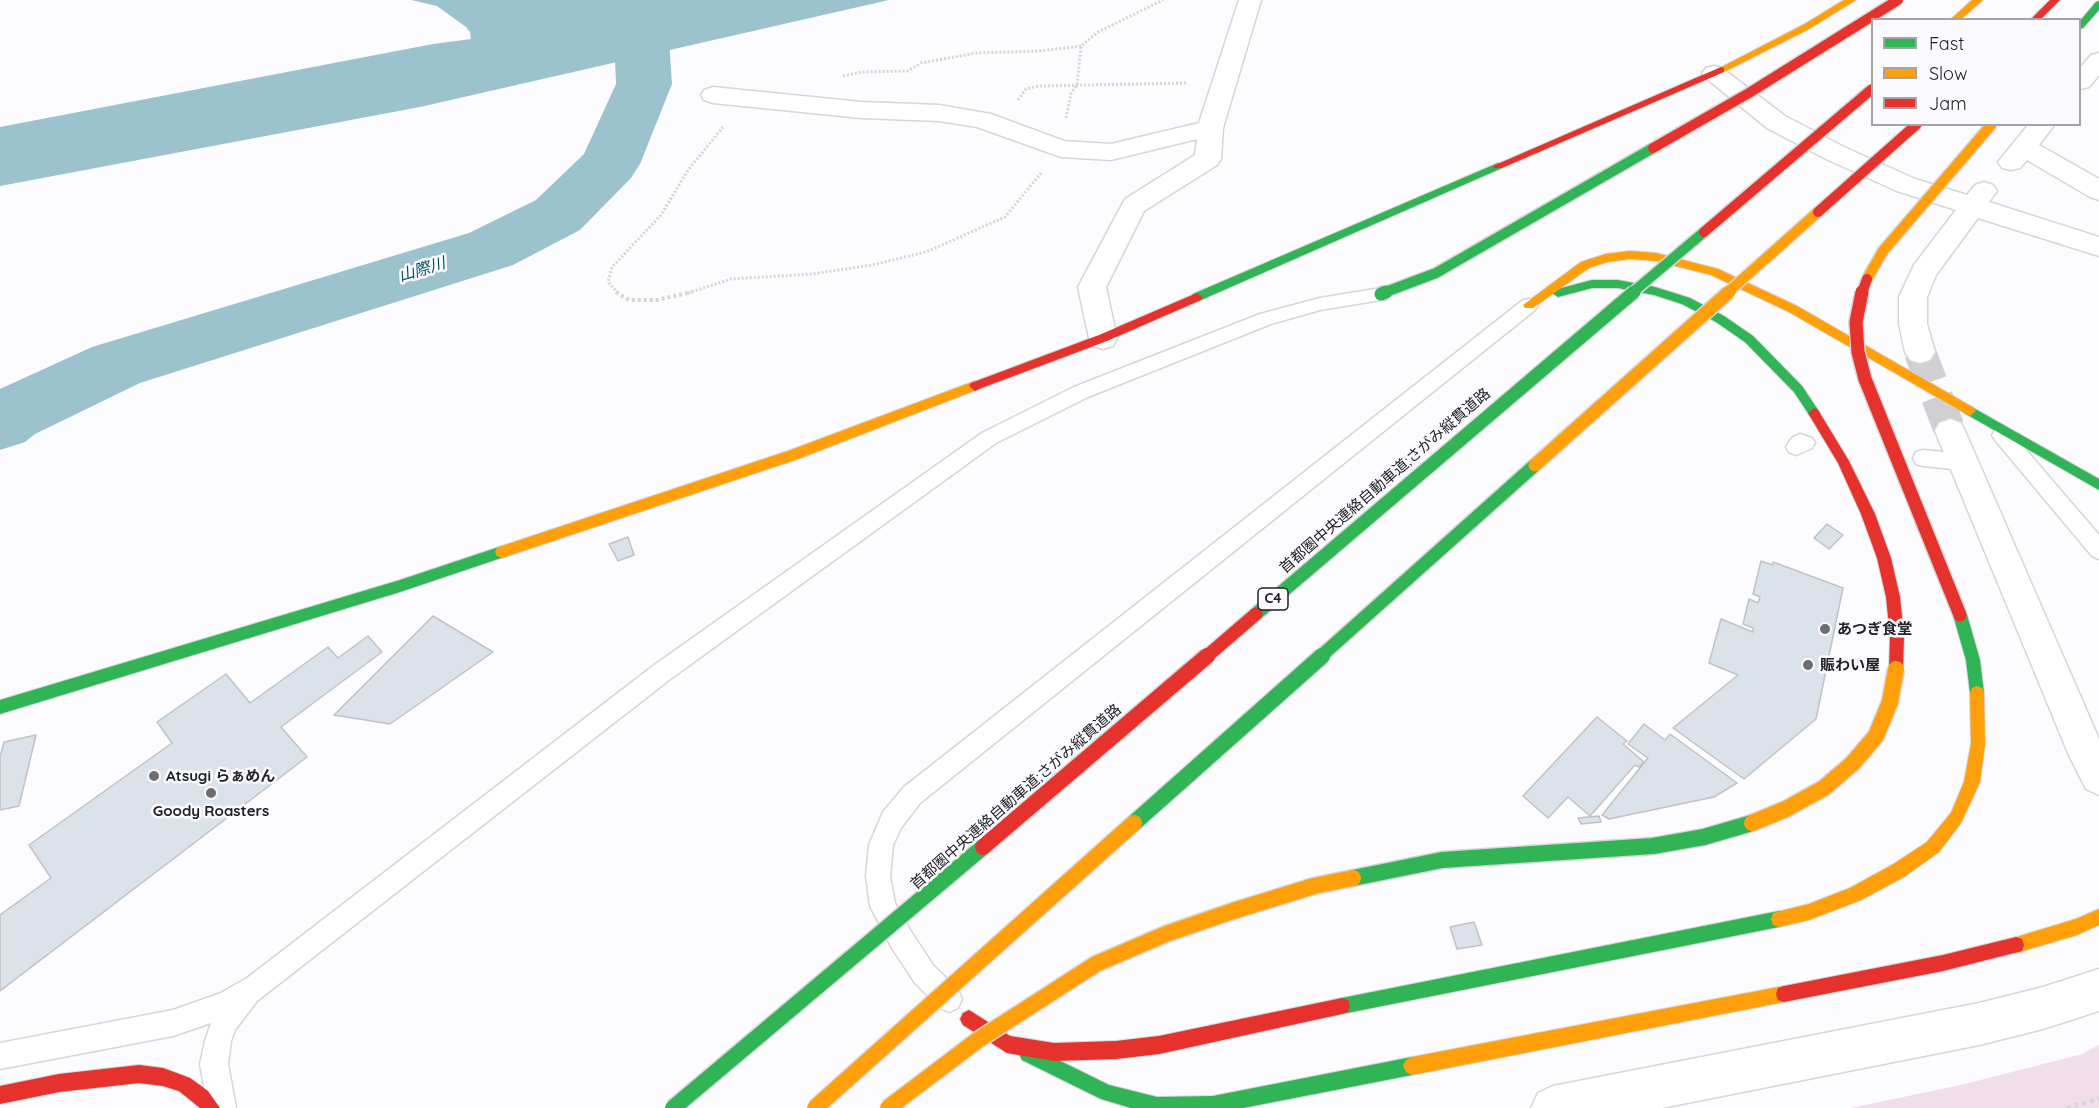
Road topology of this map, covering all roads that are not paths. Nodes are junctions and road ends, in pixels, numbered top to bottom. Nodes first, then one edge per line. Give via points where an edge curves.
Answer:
1 (1250, 0) edge
2 (1851, 0) edge
3 (1898, 0) edge
4 (1977, 0) edge
5 (2055, 0) edge
6 (2099, 4) edge
7 (1956, 18) edge
8 (2036, 18) edge
9 (2081, 24) edge
10 (2099, 60) edge
11 (1714, 73) junction
12 (2081, 80) edge
13 (1871, 89) edge
14 (713, 95) dead end
15 (1915, 126) edge
16 (1990, 126) edge
17 (2041, 126) edge
18 (1210, 128) junction
19 (2099, 191) edge
20 (1978, 199) junction
21 (2099, 231) edge
22 (2099, 248) edge
23 (1381, 294) joint
24 (1529, 305) junction
25 (1103, 338) junction
26 (1920, 352) tunnel mouth
27 (1989, 421) junction
28 (1950, 430) tunnel mouth
29 (1923, 458) dead end
30 (1963, 462) junction
31 (2099, 485) edge
32 (2099, 550) edge
33 (0, 707) edge
34 (2099, 777) edge
35 (2099, 917) edge
36 (256, 987) junction
37 (2099, 990) edge
38 (969, 1019) joint
39 (1007, 1044) junction
40 (0, 1056) edge
41 (0, 1095) edge
42 (211, 1108) edge
43 (222, 1108) edge
44 (673, 1108) edge
45 (815, 1108) edge
46 (888, 1108) edge
47 (1553, 1108) edge

1 - 18 street
2 - 11 main road
3 - 23 main road, bridge via 1749,93 1436,273
4 - 7 main road
5 - 8 main road
6 - 9 main road
10 - 12 street
11 - 20 street via 1776,122 1835,153 1906,185
11 - 25 main road
13 - 44 main road, 首都圏中央連絡自動車道;さがみ縦貫道路 / C4, bridge
14 - 18 street via 861,110 939,113 982,120 1061,149 1112,152
15 - 45 main road, bridge
16 - 39 main road, bridge via 1883,251 1861,295 1856,322 1865,379 1960,615 1973,660 1978,744 1972,782 1956,818 1933,847 1856,894 1809,912 1630,951 1159,1045 1054,1052
17 - 19 street via 2018,154
18 - 25 street via 1208,159 1134,205 1092,287
20 - 21 street
20 - 22 street
20 - 26 street via 1924,272 1913,297 1913,324
23 - 36 lane via 1266,318 1081,392 988,438 661,673
24 - 27 main road via 1568,275 1606,258 1630,255 1683,263 1753,288
24 - 38 lane via 912,795 892,820 880,845 878,876 883,906 924,974
24 - 46 main road, bridge via 1567,289 1592,284 1655,291 1686,301 1720,319 1749,339 1798,389 1843,461 1868,514 1893,597 1898,636 1896,669 1890,702 1876,736 1824,788 1786,810 1744,827 1653,846 1442,861 1314,886 1166,934 1096,964 978,1040
25 - 33 main road via 793,455 434,575
27 - 31 main road
27 - 32 lane
28 - 30 street
29 - 30 lane
30 - 34 street
35 - 39 main road via 2014,946 1943,963 1213,1105 1157,1106 1107,1093
36 - 40 lane via 204,1014 173,1023
36 - 43 lane via 236,1006 218,1041 214,1064
37 - 47 street via 1979,1024
38 - 39 main road
41 - 42 main road via 59,1083 139,1074 184,1084

